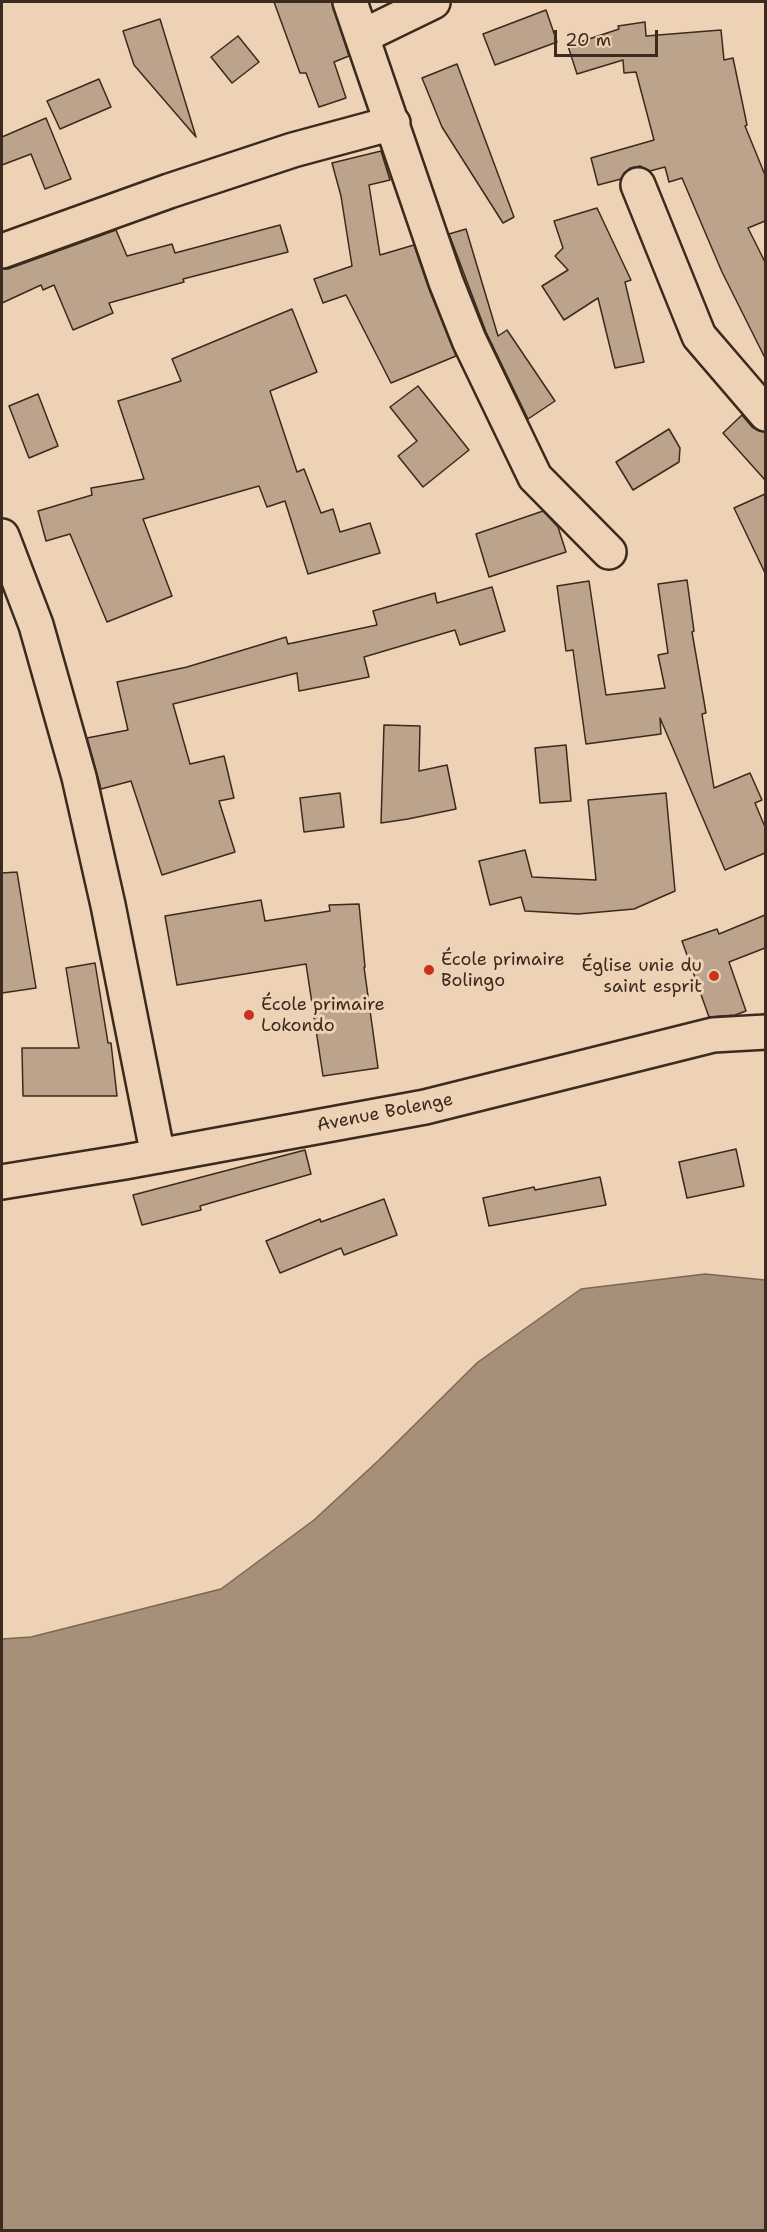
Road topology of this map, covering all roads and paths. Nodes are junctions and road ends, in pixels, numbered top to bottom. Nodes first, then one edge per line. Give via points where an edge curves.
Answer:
1 (350, 2) edge
2 (433, 2) edge
3 (363, 36) junction
4 (393, 123) junction
5 (638, 185) dead end
6 (2, 251) edge
7 (765, 414) edge
8 (2, 536) edge
9 (609, 552) dead end
10 (765, 1032) edge
11 (158, 1156) junction
12 (2, 1182) edge

1 - 3 street
2 - 3 street
3 - 4 street
4 - 6 street via 248,165
4 - 9 street via 465,330 535,477
5 - 7 street via 699,336
8 - 11 street via 36,625 79,777
10 - 11 street, Avenue Bolenge via 713,1035 425,1107
11 - 12 street, Avenue Bolenge

